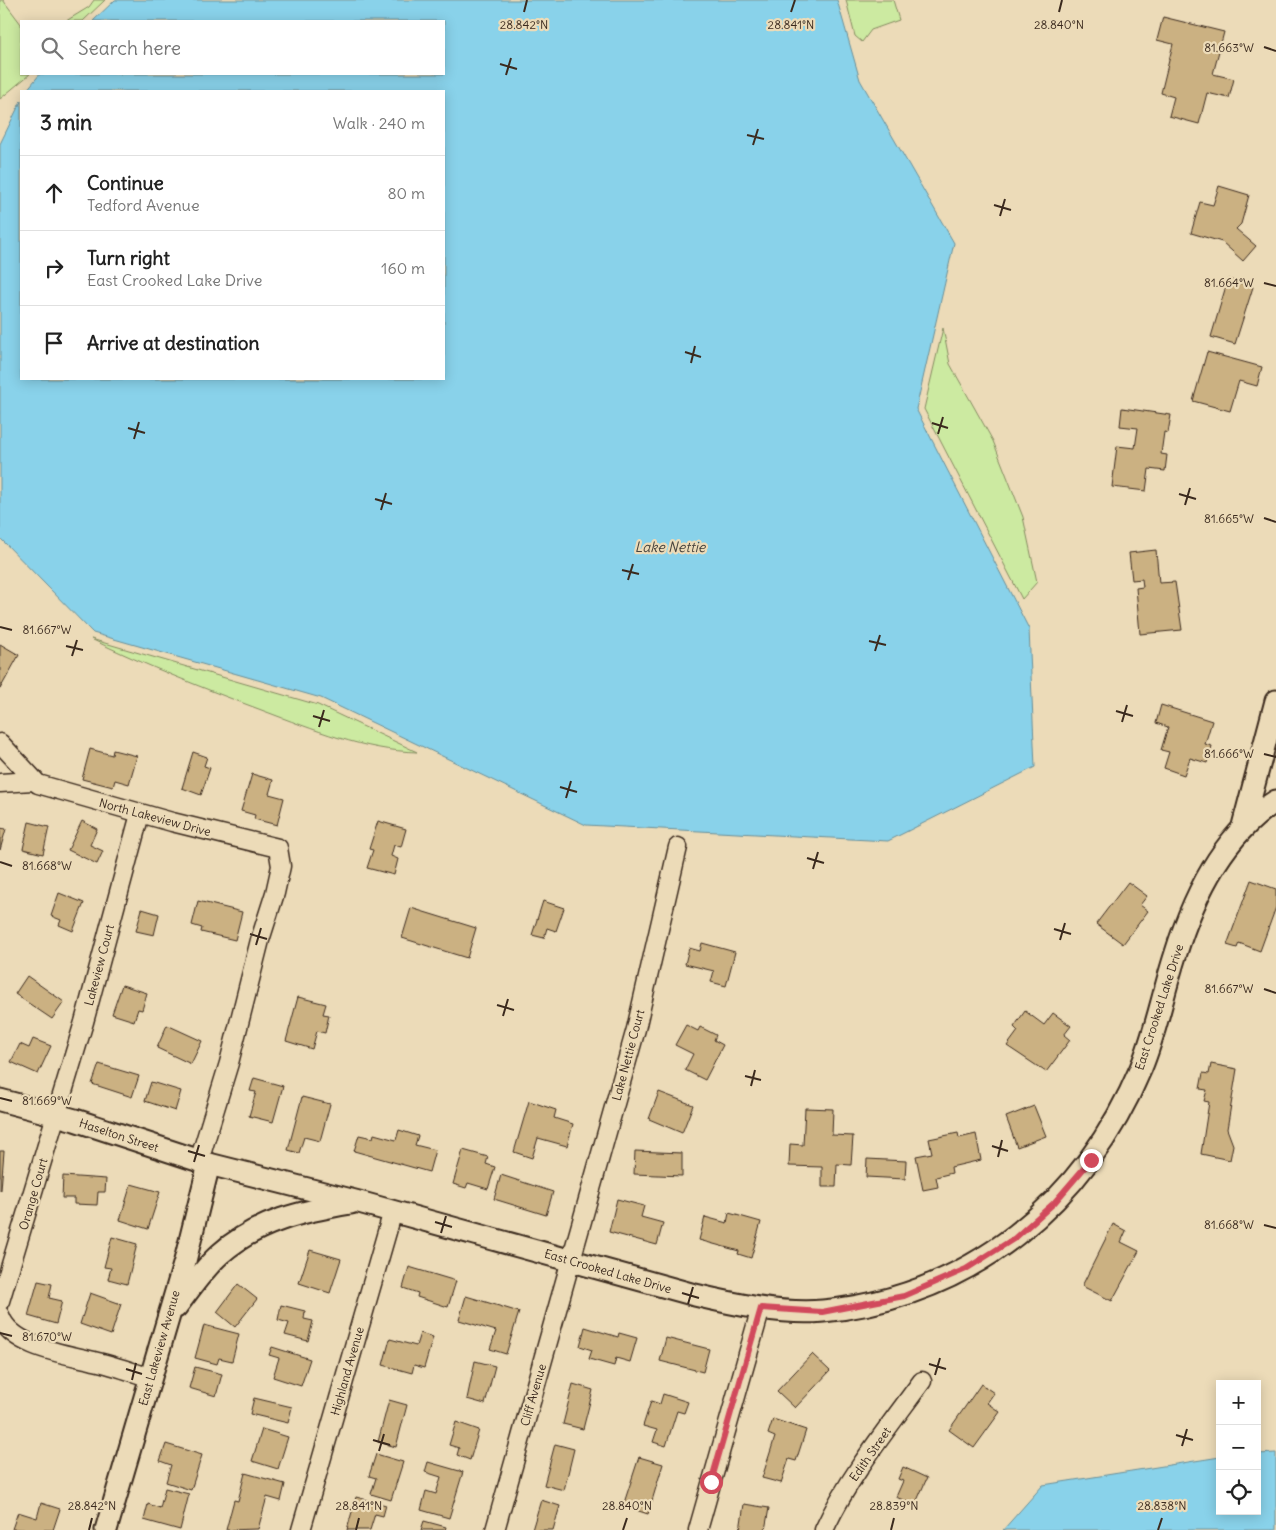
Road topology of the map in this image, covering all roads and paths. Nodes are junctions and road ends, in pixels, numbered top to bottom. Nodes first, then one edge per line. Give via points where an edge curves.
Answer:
1 (1276, 701) edge
2 (0, 742) edge
3 (33, 781) junction
4 (0, 783) edge
5 (1276, 801) edge
6 (140, 814) junction
7 (1243, 826) junction
8 (678, 847) dead end
9 (278, 848) joint
10 (0, 1100) edge
11 (56, 1115) junction
12 (204, 1162) junction
13 (359, 1202) junction
14 (393, 1211) junction
15 (570, 1261) junction
16 (0, 1301) edge
17 (761, 1308) junction
18 (0, 1315) edge
19 (168, 1317) junction
20 (150, 1378) junction
21 (922, 1381) dead end
22 (106, 1530) edge
23 (301, 1530) edge
24 (495, 1530) edge
25 (698, 1530) edge
26 (824, 1530) edge

1 - 7 street
2 - 3 street
3 - 4 street
3 - 6 street, North Lakeview Drive
5 - 7 street, East Crooked Lake Drive
6 - 9 street, North Lakeview Drive
6 - 11 street, Lakeview Court
7 - 17 street, East Crooked Lake Drive via 1218,859 1197,898 1175,955 1151,1041 1116,1119 1091,1160 1054,1203 1015,1238 966,1269 904,1296 822,1312
8 - 15 street, Lake Nettie Court via 636,1029
9 - 12 street, East Lakeview Avenue via 281,866 275,893 260,940
10 - 11 street, Haselton Street
11 - 12 street, Haselton Street
11 - 16 street, Orange Court
12 - 13 street, East Crooked Lake Drive
12 - 19 street, East Lakeview Avenue
13 - 14 street, East Crooked Lake Drive
13 - 19 street, East Crooked Lake Drive via 289,1216 242,1237 208,1265
14 - 15 street, East Crooked Lake Drive
14 - 23 street, Highland Avenue
15 - 17 street, East Crooked Lake Drive via 695,1295
15 - 24 street, Cliff Avenue
17 - 25 street
18 - 20 street via 9,1330 25,1341 53,1352
19 - 20 street, East Lakeview Avenue
20 - 22 street, East Lakeview Avenue
21 - 26 street, Edith Street via 862,1464

